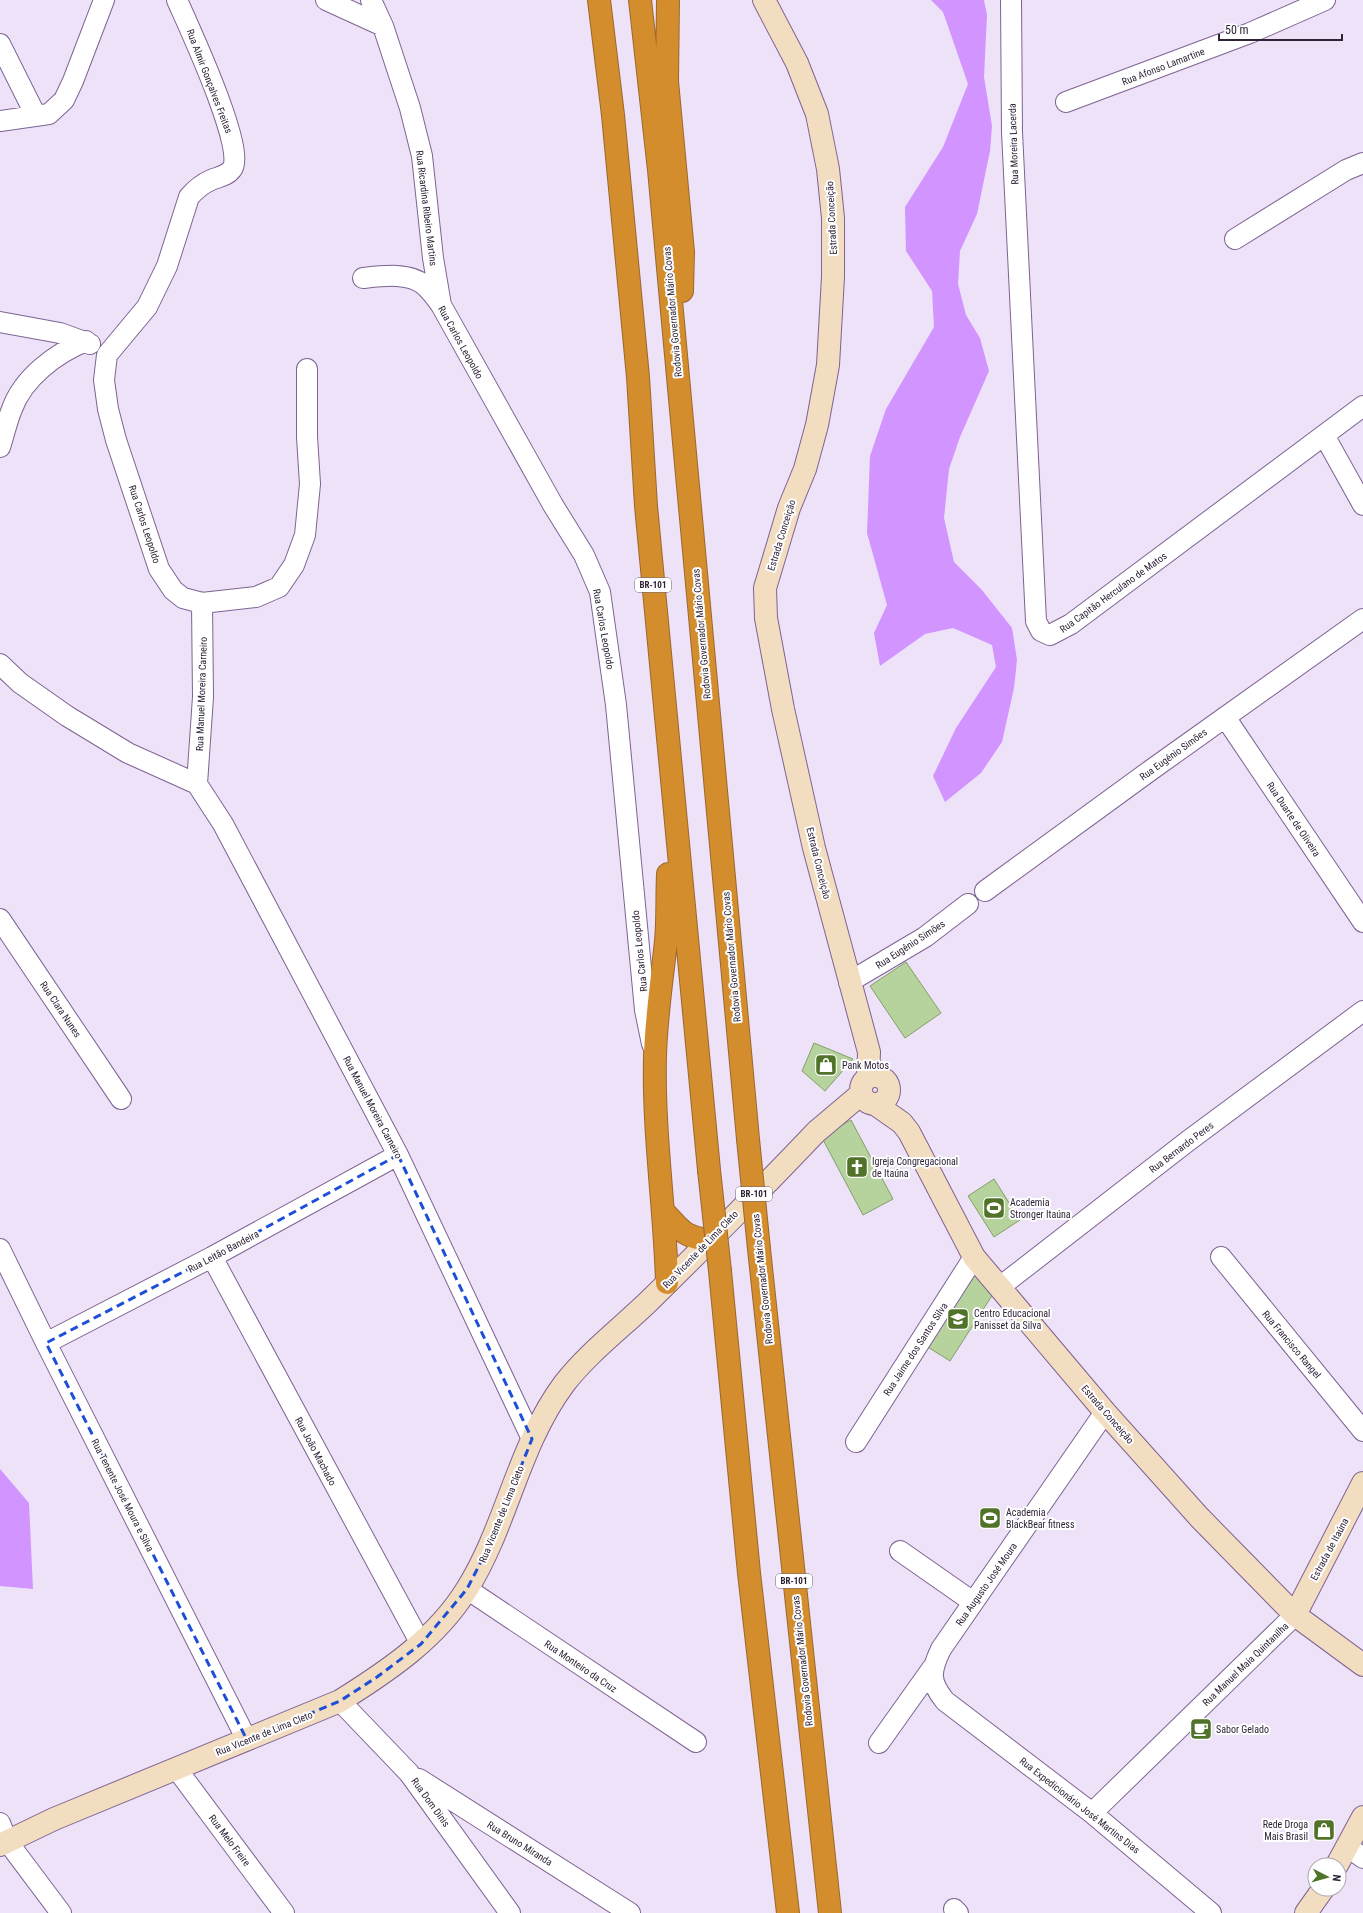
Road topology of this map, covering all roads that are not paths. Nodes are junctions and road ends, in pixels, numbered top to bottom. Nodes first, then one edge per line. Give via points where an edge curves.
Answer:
1 (104, 0) edge
2 (177, 0) edge
3 (326, 0) edge
4 (371, 0) edge
5 (599, 0) edge
6 (640, 0) edge
7 (668, 0) edge
8 (764, 0) edge
9 (1011, 0) edge
10 (1325, 0) edge
11 (383, 26) junction
12 (0, 44) edge
13 (1066, 102) dead end
14 (36, 116) junction
15 (0, 121) edge
16 (1363, 163) edge
17 (1236, 239) dead end
18 (363, 278) dead end
19 (1019, 288) joint
20 (441, 305) junction
21 (0, 322) edge
22 (86, 342) junction
23 (107, 355) junction
24 (307, 369) dead end
25 (680, 400) junction
26 (1363, 406) edge
27 (1324, 434) junction
28 (0, 447) edge
29 (1363, 505) edge
30 (202, 604) junction
31 (1363, 619) edge
32 (0, 664) edge
33 (1225, 717) junction
34 (668, 751) junction
35 (197, 784) junction
36 (984, 891) dead end
37 (968, 904) dead end
38 (0, 919) edge
39 (1363, 922) edge
40 (849, 982) junction
41 (1363, 1011) edge
42 (654, 1056) junction
43 (873, 1091) junction
44 (121, 1099) dead end
45 (398, 1155) junction
46 (664, 1212) junction
47 (709, 1240) junction
48 (0, 1248) edge
49 (212, 1257) junction
50 (974, 1257) junction
51 (1221, 1257) dead end
52 (667, 1283) junction
53 (1001, 1286) junction
54 (46, 1343) junction
55 (1105, 1412) junction
56 (1363, 1430) edge
57 (532, 1439) junction
58 (856, 1442) dead end
59 (1363, 1483) edge
60 (900, 1551) dead end
61 (467, 1590) junction
62 (974, 1602) junction
63 (1295, 1615) junction
64 (420, 1644) junction
65 (933, 1667) junction
66 (1363, 1669) edge
67 (340, 1701) junction
68 (247, 1740) junction
69 (696, 1742) dead end
70 (878, 1743) dead end
71 (176, 1768) junction
72 (409, 1773) junction
73 (1092, 1813) junction
74 (1363, 1817) edge
75 (2, 1836) edge
76 (1349, 1857) edge
77 (1317, 1897) edge
78 (61, 1913) edge
79 (284, 1913) edge
80 (510, 1913) edge
81 (630, 1913) edge
82 (788, 1913) edge
83 (830, 1913) edge
84 (1211, 1913) edge
85 (1306, 1913) edge

1 - 14 street via 64,100 49,114
2 - 23 street, Rua Almir Gonçalves Freitas via 227,121 236,160 232,170 195,189 189,197 167,266 148,307
3 - 11 street
4 - 11 street, Rua Ricardina Ribeiro Martins
5 - 34 highway, BR-101 via 636,362
6 - 25 highway, Rodovia Governador Mário Covas / BR-101
7 - 25 highway via 667,81 683,252
8 - 40 main road, Estrada Conceição via 796,63 817,114 828,169 833,218 833,277 828,365 817,425 805,469 789,508 765,588 766,618 814,848
9 - 19 street, Rua Moreira Lacerda via 1012,132
10 - 13 street, Rua Afonso Lamartine via 1250,33
11 - 20 street, Rua Ricardina Ribeiro Martins via 410,108 422,156
12 - 14 street
14 - 15 street
16 - 17 street via 1346,170
18 - 20 street, Rua Carlos Leopoldo via 409,278 424,284
19 - 27 street, Rua Capitão Herculano de Matos via 1036,621 1041,631 1050,635 1071,624
20 - 42 street, Rua Carlos Leopoldo via 553,505 584,555 600,592 616,705 645,1010
21 - 22 street via 60,333
22 - 23 street
22 - 28 street via 73,346 43,368 22,391 12,408
23 - 30 street, Rua Carlos Leopoldo via 104,380 108,409 159,569 172,590 183,598
24 - 30 street, Rua Carlos Leopoldo via 310,484 305,535 294,566 278,586 256,597
25 - 83 highway, Rodovia Governador Mário Covas / BR-101, bridge via 748,1139
26 - 27 street, Rua Capitão Herculano de Matos
27 - 29 street
30 - 35 street, Rua Manuel Moreira Carneiro via 203,697
31 - 33 street, Rua Eugênio Simões
32 - 35 street via 20,683 67,716 128,753
33 - 36 street, Rua Eugênio Simões
33 - 39 street, Rua Duarte de Oliveira
34 - 42 highway via 666,940
34 - 82 highway, BR-101, bridge via 749,1573
35 - 45 street, Rua Manuel Moreira Carneiro via 223,824
37 - 40 street, Rua Eugênio Simões via 925,936
38 - 44 street, Rua Clara Nunes
40 - 43 main road, Estrada Conceição via 869,1052
41 - 53 street, Rua Bernardo Peres via 1188,1141
42 - 46 highway
43 - 47 main road, Rua Vicente de Lima Cleto via 816,1132
43 - 50 main road, Estrada Conceição via 902,1123 915,1143
45 - 49 street, Rua Leitão Bandeira
45 - 57 street, Rua Manuel Moreira Carneiro
46 - 47 highway via 684,1234
46 - 52 highway
47 - 52 main road, Rua Vicente de Lima Cleto
48 - 54 street, Rua Tenente José Moura e Silva
49 - 54 street, Rua Leitão Bandeira
49 - 64 street, Rua João Machado
50 - 53 main road, Estrada Conceição
50 - 58 street, Rua Jaime dos Santos Silva
51 - 56 street, Rua Francisco Rangel
52 - 57 main road, Rua Vicente de Lima Cleto via 565,1383
53 - 55 main road, Estrada Conceição
54 - 68 street, Rua Tenente José Moura e Silva
55 - 62 street, Rua Augusto José Moura
55 - 63 main road, Estrada Conceição via 1199,1517
57 - 61 main road, Rua Vicente de Lima Cleto via 490,1544
59 - 63 main road, Estrada de Itaúna
60 - 62 street
61 - 64 main road, Rua Vicente de Lima Cleto
61 - 69 street, Rua Monteiro da Cruz
62 - 65 street, Rua Augusto José Moura via 941,1649
63 - 66 main road, Estrada Conceição
63 - 73 street, Rua Manuel Maia Quintanilha
64 - 67 main road, Rua Vicente de Lima Cleto
65 - 70 street, Rua Augusto José Moura
65 - 73 street, Rua Expedicionário José Martins Dias via 935,1686 945,1702
67 - 68 main road, Rua Vicente de Lima Cleto
67 - 72 street, Rua Dom Dinis
68 - 71 main road, Rua Vicente de Lima Cleto
71 - 75 main road, Rua Vicente de Lima Cleto
71 - 79 street, Rua Melo Freire
72 - 80 street, Rua Dom Dinis
72 - 81 street, Rua Bruno Miranda
73 - 84 street, Rua Expedicionário José Martins Dias
74 - 76 main road
75 - 78 street
77 - 85 main road

